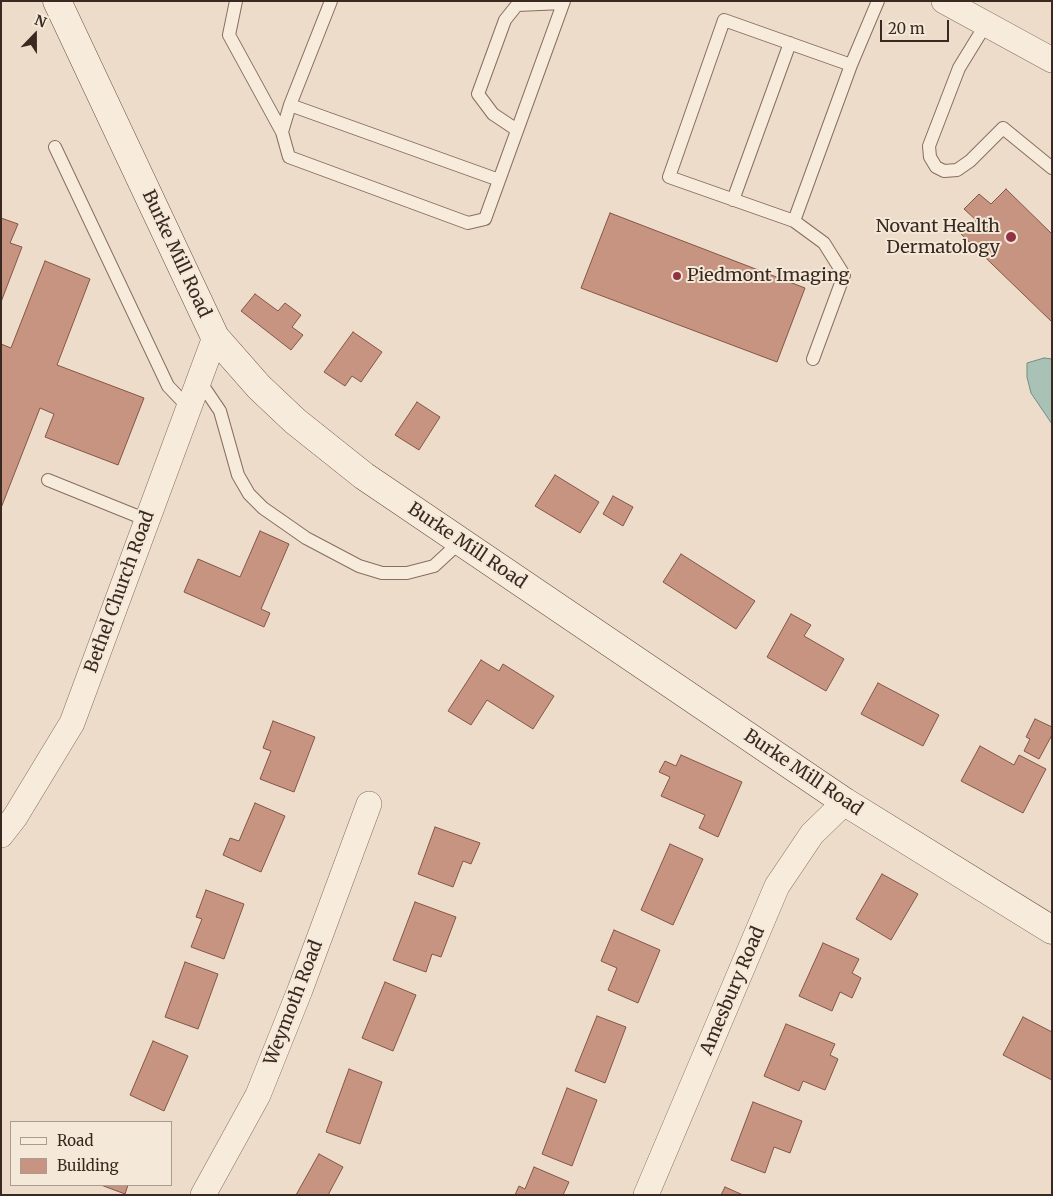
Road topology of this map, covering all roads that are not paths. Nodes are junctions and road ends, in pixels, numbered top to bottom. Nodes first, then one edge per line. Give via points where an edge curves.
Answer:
1 (57, 1) edge
2 (236, 1) edge
3 (331, 1) edge
4 (878, 1) edge
5 (944, 1) edge
6 (563, 2) edge
7 (986, 24) junction
8 (790, 43) junction
9 (1052, 60) edge
10 (851, 65) junction
11 (290, 105) junction
12 (517, 130) junction
13 (282, 132) junction
14 (55, 147) dead end
15 (1052, 168) edge
16 (499, 180) junction
17 (733, 200) junction
18 (794, 221) junction
19 (215, 337) junction
20 (813, 359) dead end
21 (199, 380) junction
22 (189, 408) junction
23 (48, 480) dead end
24 (147, 520) junction
25 (461, 541) junction
26 (844, 802) junction
27 (369, 804) dead end
28 (1, 835) edge
29 (1052, 930) edge
30 (203, 1195) edge
31 (646, 1195) edge

1 - 19 street, Burke Mill Road
2 - 13 lane via 229,35
3 - 11 lane
4 - 10 lane
5 - 7 street
6 - 12 lane
6 - 12 lane via 517,5 505,20 478,94 493,114
7 - 9 street
7 - 15 lane via 959,68 929,146 930,157 936,167 944,171 956,170 970,161 1002,128
8 - 10 lane
8 - 17 lane
8 - 17 lane via 724,20 670,177
10 - 18 lane
11 - 13 lane
11 - 16 lane
12 - 16 lane
13 - 16 lane via 290,157 468,222 485,219
14 - 22 lane via 168,386
17 - 18 lane
18 - 20 lane via 824,243 844,275
19 - 21 street, Bethel Church Road
19 - 25 street, Burke Mill Road via 259,387 295,421 364,476
21 - 22 street, Bethel Church Road
21 - 25 lane via 220,411 238,475 249,494 306,538 359,566 382,573 406,573 434,566
22 - 24 street, Bethel Church Road
23 - 24 lane
24 - 28 street, Bethel Church Road via 72,723 15,818
25 - 26 street, Burke Mill Road
26 - 29 street, Burke Mill Road
26 - 31 street, Amesbury Road via 812,834 777,886
27 - 30 street, Weymoth Road via 258,1095

